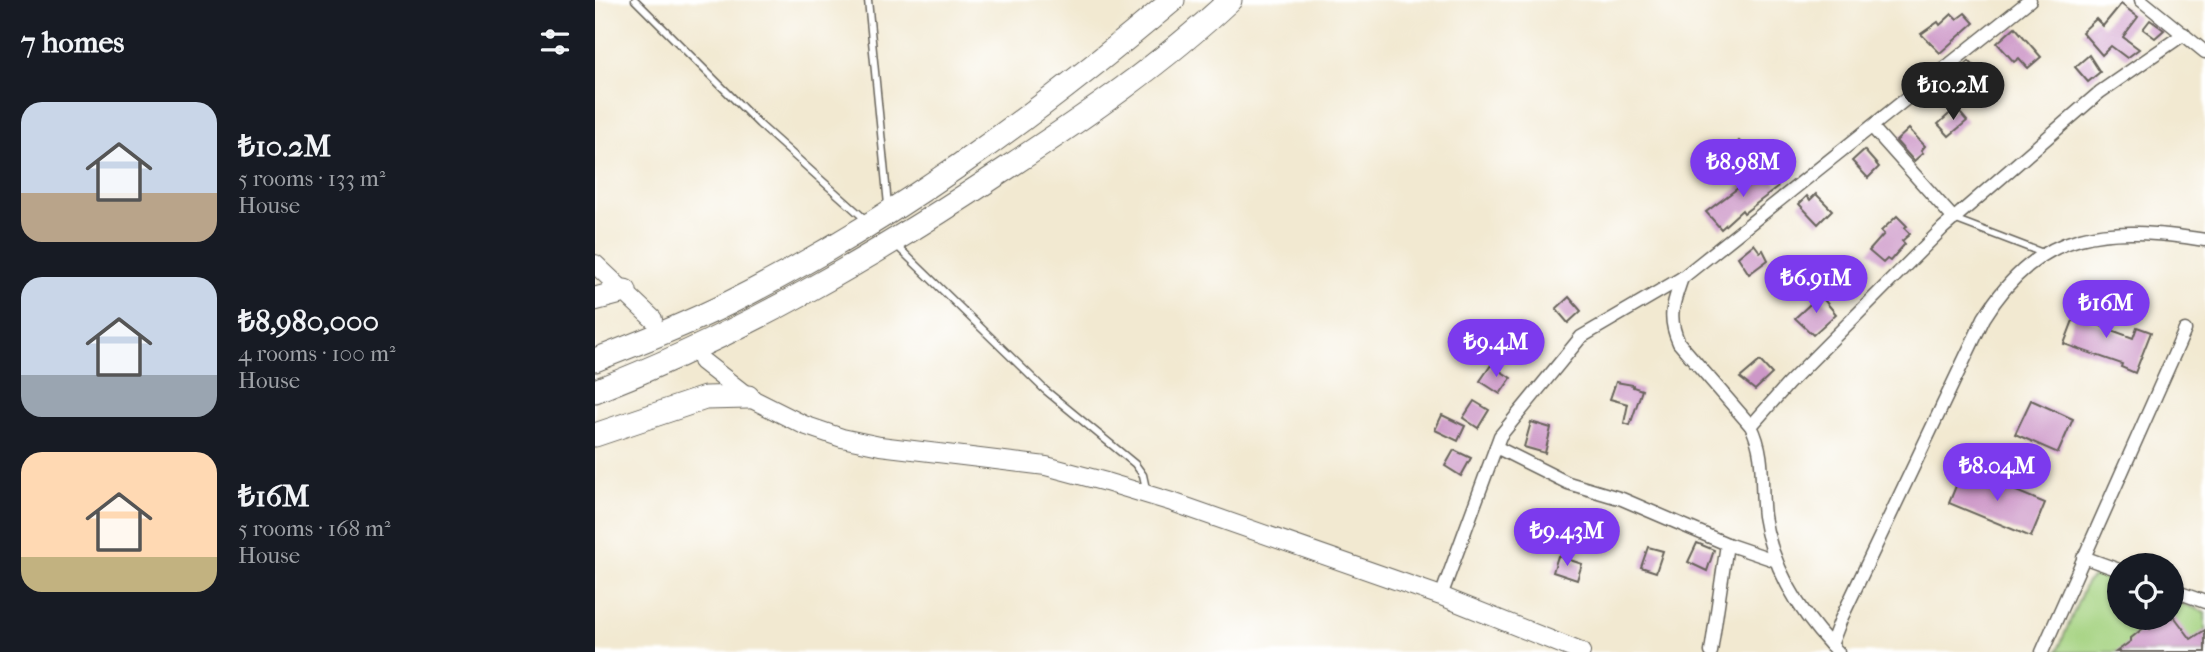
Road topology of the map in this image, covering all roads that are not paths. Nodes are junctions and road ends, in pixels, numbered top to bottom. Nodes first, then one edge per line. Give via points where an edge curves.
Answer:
1 (635, 0) edge
2 (646, 0) edge
3 (868, 0) edge
4 (1173, 0) edge
5 (1230, 0) edge
6 (2031, 0) edge
7 (2141, 0) edge
8 (650, 15) junction
9 (2184, 34) junction
10 (2205, 52) edge
11 (1872, 127) junction
12 (1954, 219) junction
13 (885, 228) junction
14 (2205, 240) edge
15 (2043, 253) junction
16 (595, 264) edge
17 (1682, 278) junction
18 (625, 291) junction
19 (595, 299) edge
20 (653, 320) dead end
21 (2185, 330) dead end
22 (595, 360) edge
23 (702, 362) dead end
24 (595, 391) edge
25 (748, 397) junction
26 (1751, 426) junction
27 (595, 435) edge
28 (1496, 447) junction
29 (1147, 495) junction
30 (1727, 544) junction
31 (2083, 557) junction
32 (1774, 560) junction
33 (2107, 566) edge
34 (2184, 594) edge
35 (1441, 596) junction
36 (2205, 602) edge
37 (1835, 648) edge
38 (1581, 652) edge
39 (1711, 652) edge
40 (2042, 652) edge

1 - 8 lane
2 - 8 lane
3 - 13 lane
4 - 13 highway
5 - 13 highway via 1150,68 919,227
6 - 11 street
7 - 9 street
8 - 13 lane via 759,124
9 - 10 street
9 - 12 street via 2100,92
11 - 12 street
11 - 17 street
12 - 15 lane
12 - 26 street
13 - 22 highway via 729,303
13 - 24 highway via 743,326
13 - 29 lane via 1045,390 1136,464
14 - 15 street via 2112,233 2066,242
15 - 37 street via 2021,269 1984,317
16 - 18 street
17 - 26 street via 1671,312 1672,328 1679,343
17 - 28 street via 1581,337 1500,436
18 - 19 highway
18 - 20 street
21 - 31 street
23 - 25 street
25 - 27 highway via 705,398
25 - 29 street via 842,438 1046,466
26 - 32 street via 1763,464 1765,516
28 - 30 street via 1568,482 1622,499
28 - 35 street
29 - 35 street
30 - 32 street
30 - 39 street
31 - 33 street
31 - 40 street
32 - 37 street via 1808,618
34 - 36 street
35 - 38 street

